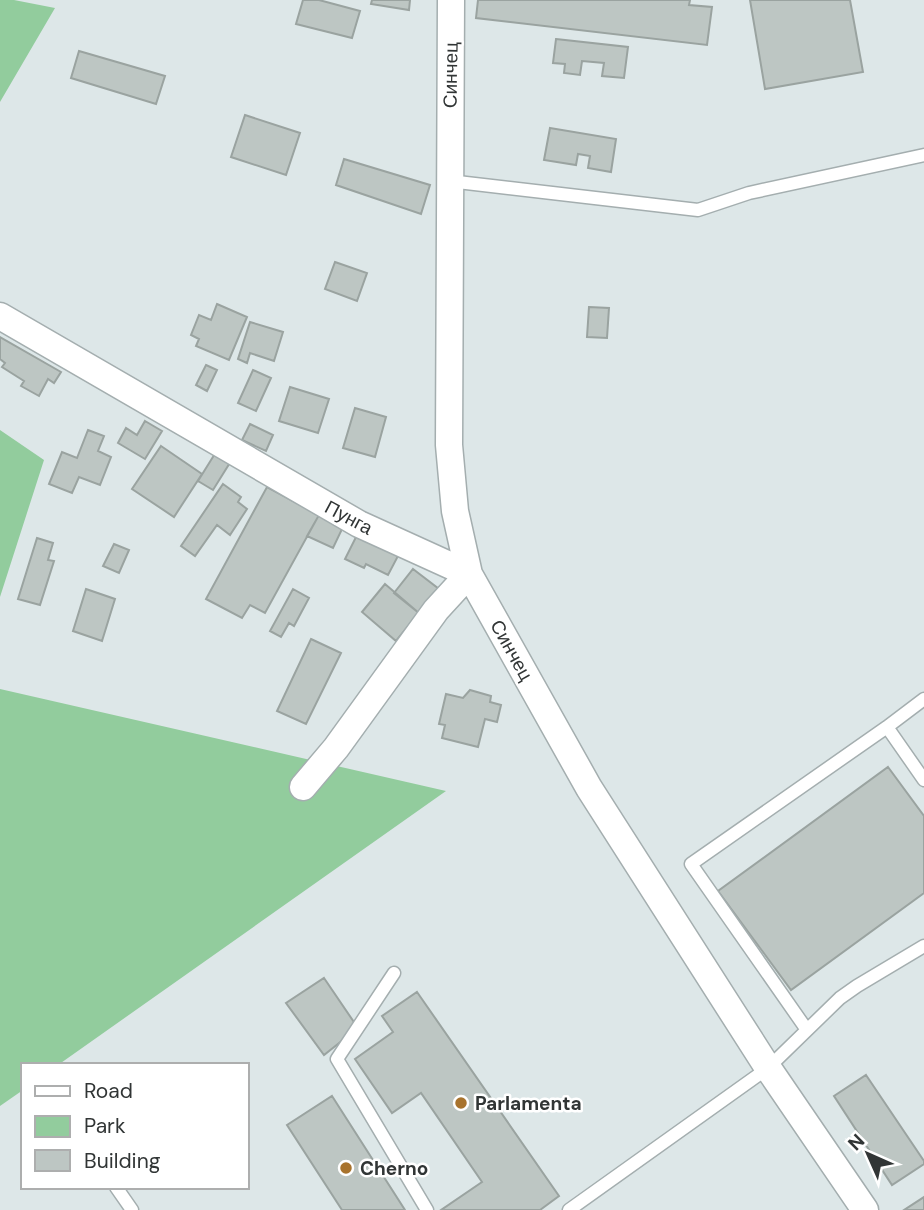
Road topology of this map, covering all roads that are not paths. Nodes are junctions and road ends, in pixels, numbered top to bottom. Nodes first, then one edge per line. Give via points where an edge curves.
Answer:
1 (451, 0) edge
2 (924, 155) edge
3 (449, 181) junction
4 (0, 316) edge
5 (469, 574) junction
6 (924, 699) edge
7 (887, 727) junction
8 (924, 780) edge
9 (303, 786) dead end
10 (924, 947) edge
11 (394, 973) dead end
12 (807, 1030) junction
13 (768, 1068) junction
14 (117, 1189) edge
15 (132, 1210) edge
16 (427, 1210) edge
17 (569, 1210) edge
18 (865, 1210) edge

1 - 3 street, Синчец
2 - 3 lane via 748,193 698,210
3 - 5 street, Синчец via 449,445 455,511
4 - 5 street, Пунга via 359,524
5 - 9 street via 436,610
5 - 13 street, Синчец via 589,788
6 - 7 lane
7 - 8 lane
7 - 12 lane via 691,864
10 - 12 lane via 849,992
11 - 16 lane via 337,1059
12 - 13 lane
13 - 17 lane
13 - 18 street, Синчец
14 - 15 lane

